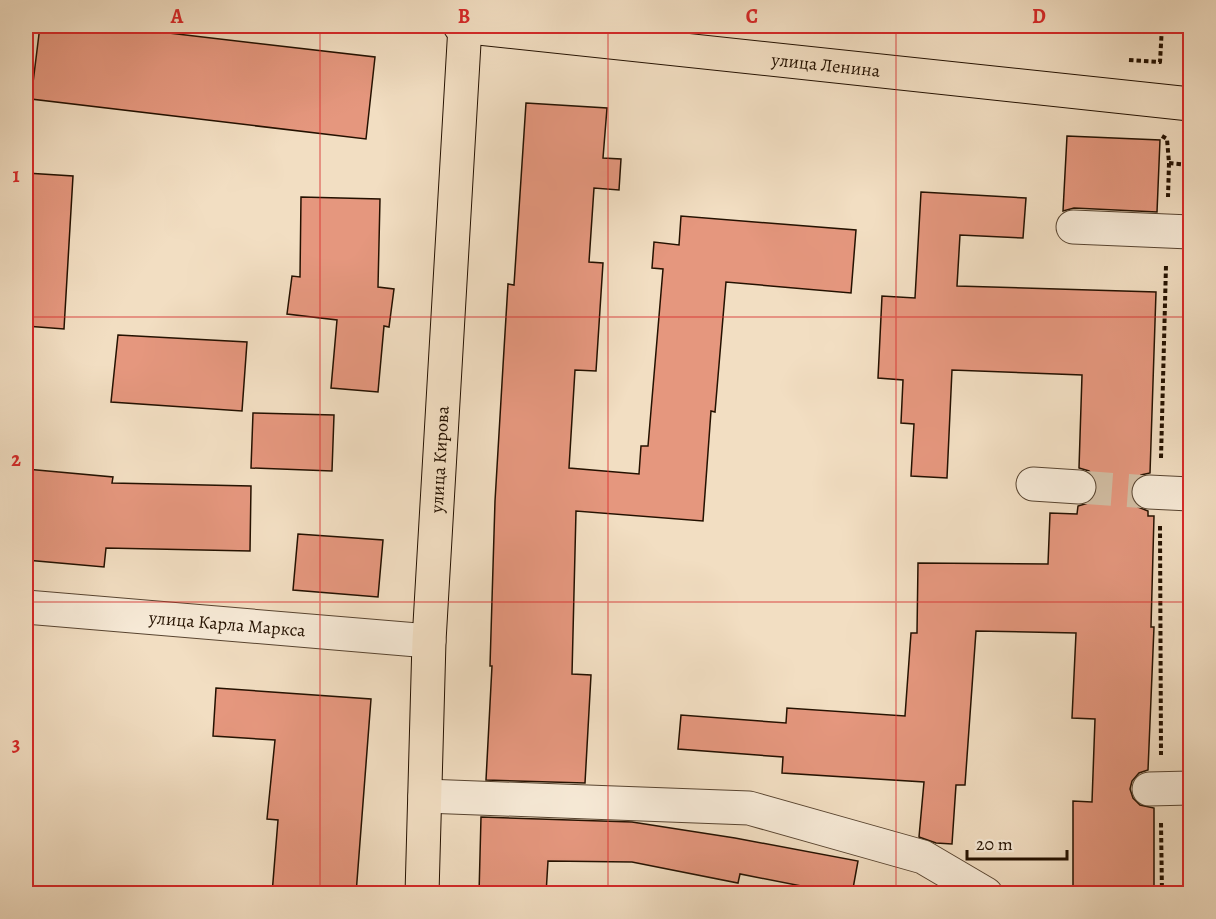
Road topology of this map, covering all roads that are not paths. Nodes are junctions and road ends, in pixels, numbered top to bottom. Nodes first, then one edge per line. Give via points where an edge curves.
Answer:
1 (463, 26) edge
2 (1191, 104) edge
3 (1073, 227) dead end
4 (1191, 232) edge
5 (1033, 484) dead end
6 (1078, 487) tunnel mouth
7 (1149, 492) tunnel mouth
8 (1191, 494) edge
9 (26, 607) edge
10 (429, 641) junction
11 (1191, 788) edge
12 (1149, 789) dead end
13 (425, 796) junction
14 (422, 894) edge
15 (986, 894) edge

1 - 2 main road, улица Ленина
1 - 10 main road, улица Кирова
3 - 4 street
5 - 6 street
7 - 8 street
9 - 10 street, улица Карла Маркса
10 - 13 main road, улица Кирова
11 - 12 street
13 - 14 main road, улица Кирова
13 - 15 street via 749,808 923,857

